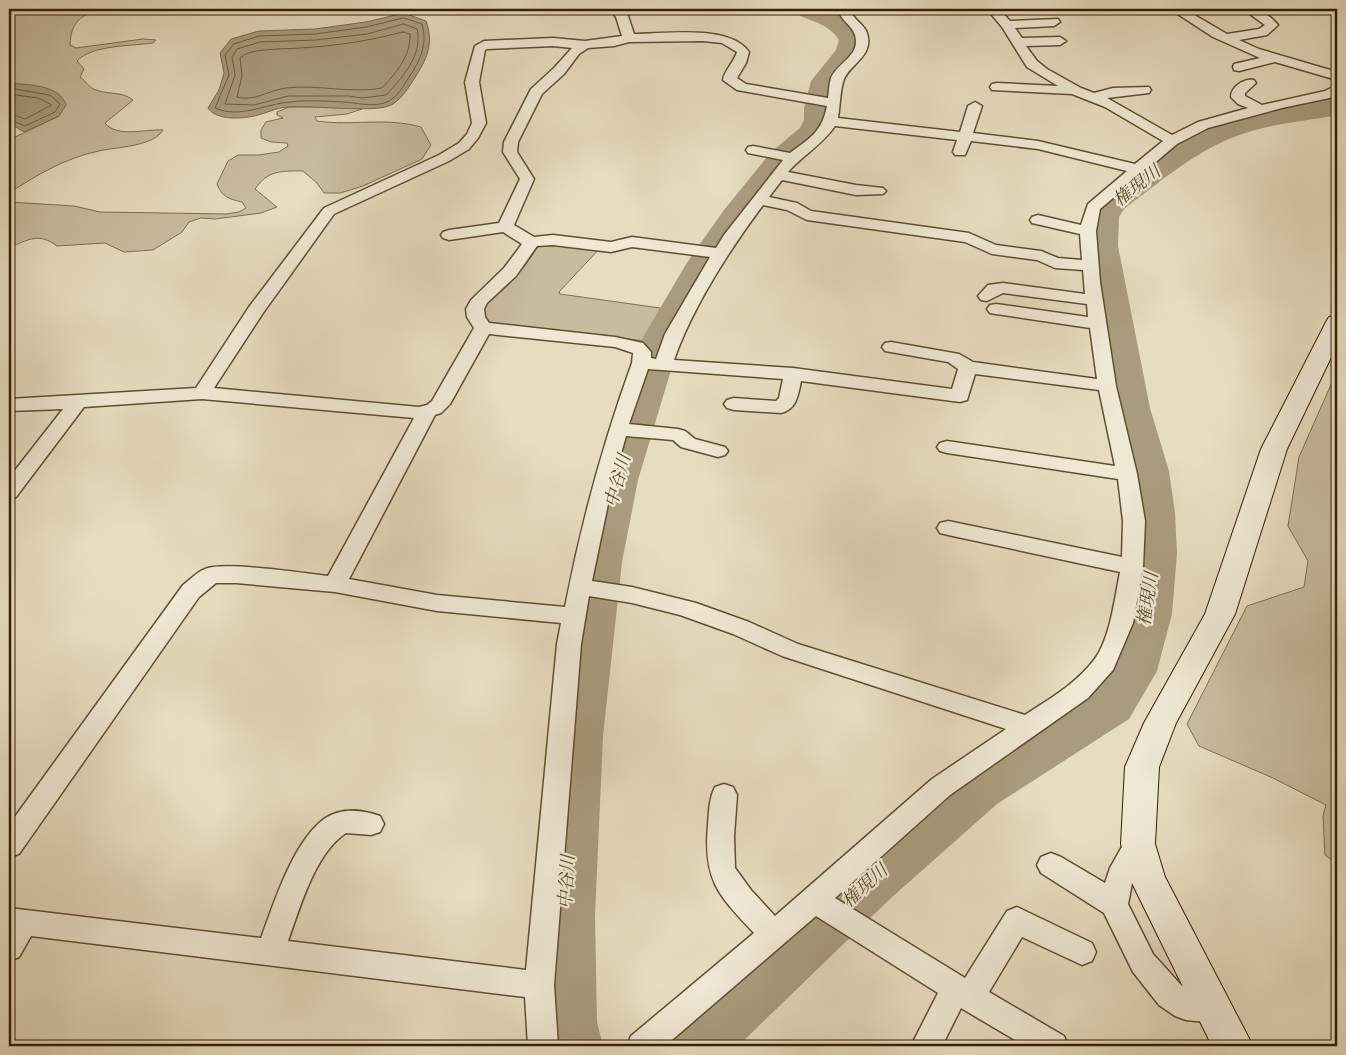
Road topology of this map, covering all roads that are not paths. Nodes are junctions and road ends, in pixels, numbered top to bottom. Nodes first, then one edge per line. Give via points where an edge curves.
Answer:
1 (616, 9) edge
2 (844, 9) edge
3 (993, 9) edge
4 (1176, 9) edge
5 (1250, 9) edge
6 (1054, 22) dead end
7 (1007, 25) junction
8 (629, 38) junction
9 (1225, 38) junction
10 (1060, 41) dead end
11 (1018, 42) junction
12 (585, 45) junction
13 (1274, 58) junction
14 (1239, 67) dead end
15 (1337, 76) edge
16 (1232, 81) dead end
17 (997, 87) dead end
18 (1337, 88) edge
19 (1144, 90) dead end
20 (1076, 91) junction
21 (1093, 98) junction
22 (830, 103) junction
23 (976, 106) dead end
24 (1260, 110) junction
25 (831, 120) junction
26 (964, 137) junction
27 (1172, 142) junction
28 (753, 150) dead end
29 (960, 152) dead end
30 (793, 158) junction
31 (1137, 169) junction
32 (779, 175) junction
33 (878, 192) dead end
34 (759, 200) junction
35 (1038, 220) dead end
36 (506, 228) junction
37 (1088, 230) junction
38 (449, 235) dead end
39 (529, 242) junction
40 (713, 252) junction
41 (1091, 266) junction
42 (1095, 300) junction
43 (1337, 322) edge
44 (1098, 324) junction
45 (483, 328) junction
46 (891, 347) dead end
47 (653, 365) junction
48 (968, 367) junction
49 (793, 374) junction
50 (1107, 386) junction
51 (202, 393) junction
52 (78, 402) junction
53 (734, 404) dead end
54 (9, 405) edge
55 (427, 412) junction
56 (628, 430) junction
57 (947, 447) dead end
58 (718, 451) dead end
59 (1127, 474) junction
60 (9, 492) edge
61 (948, 528) dead end
62 (1132, 566) junction
63 (335, 584) junction
64 (588, 588) junction
65 (574, 616) junction
66 (1028, 726) junction
67 (724, 795) dead end
68 (371, 824) dead end
69 (1138, 844) junction
70 (9, 846) edge
71 (1051, 865) dead end
72 (814, 900) junction
73 (1114, 904) junction
74 (16, 921) edge
75 (774, 934) junction
76 (9, 948) edge
77 (270, 952) junction
78 (1082, 952) dead end
79 (539, 985) junction
80 (963, 993) junction
81 (1214, 1010) junction
82 (543, 1046) edge
83 (642, 1046) edge
84 (926, 1046) edge
85 (1053, 1046) edge
86 (1233, 1046) edge

1 - 8 street via 622,16
2 - 22 street via 845,15 861,33 862,46 838,78
3 - 7 street
4 - 9 street
5 - 9 street via 1272,25 1263,32
6 - 7 street
7 - 11 street
8 - 12 street
8 - 22 street via 703,37 725,40 743,52 730,76 734,84
9 - 13 street
10 - 11 street
11 - 20 street via 1032,64
12 - 36 street via 575,51 536,92 511,142 510,152 527,179
12 - 51 street via 553,42 484,45 480,49 472,82 479,123 473,135 464,146 444,158 329,211 255,311
13 - 14 street
13 - 15 street
16 - 24 street via 1247,84 1238,92 1238,97
17 - 20 street
18 - 24 street via 1328,94
19 - 21 street via 1113,92
20 - 21 street
21 - 27 street via 1110,104
22 - 25 street
23 - 26 street
24 - 27 street via 1203,125
25 - 26 street
25 - 30 street via 820,137 809,139
26 - 29 street
26 - 31 street via 1038,145
27 - 31 street
28 - 30 street
30 - 32 street
31 - 37 street via 1093,207
32 - 33 street
32 - 34 street
34 - 40 street
34 - 41 street via 792,206 807,214 969,238 992,249 1041,256 1056,263
35 - 37 street
36 - 38 street
36 - 39 street
37 - 41 street
39 - 40 street via 553,240 611,247 632,242
39 - 45 street via 520,260 475,309
40 - 47 street via 674,334
41 - 42 street
42 - 44 street
42 - 44 street via 1003,288 994,289 992,303
43 - 69 street via 1274,449 1220,614 1160,723 1142,767
44 - 50 street
45 - 47 street via 615,342 637,347
45 - 55 street via 440,404
46 - 48 street via 953,358
47 - 49 street
47 - 56 street
48 - 49 street via 960,396
48 - 50 street
49 - 53 street via 788,400 782,407
50 - 59 street
51 - 52 street
51 - 55 street
52 - 54 street
52 - 60 street
55 - 63 street
56 - 58 street via 678,435 688,443
56 - 64 street via 602,485
57 - 59 street
59 - 62 street via 1134,521
61 - 62 street
62 - 66 street via 1122,623 1105,664 1079,692
63 - 65 street via 437,603
63 - 70 street via 222,574 211,575 201,582 191,591
64 - 65 street
64 - 66 street via 656,600 758,634 790,650
65 - 79 street
66 - 72 street via 941,787
67 - 75 street via 720,832 723,874
68 - 77 street via 349,821 333,827 321,840 305,865
69 - 73 street via 1120,876
69 - 81 street via 1148,879
71 - 73 street
72 - 75 street
72 - 80 street
73 - 81 street via 1143,964 1170,995 1186,1006
74 - 76 street
74 - 77 street
75 - 83 street
77 - 79 street
78 - 80 street via 1017,920
79 - 82 street
80 - 84 street
80 - 85 street
81 - 86 street

